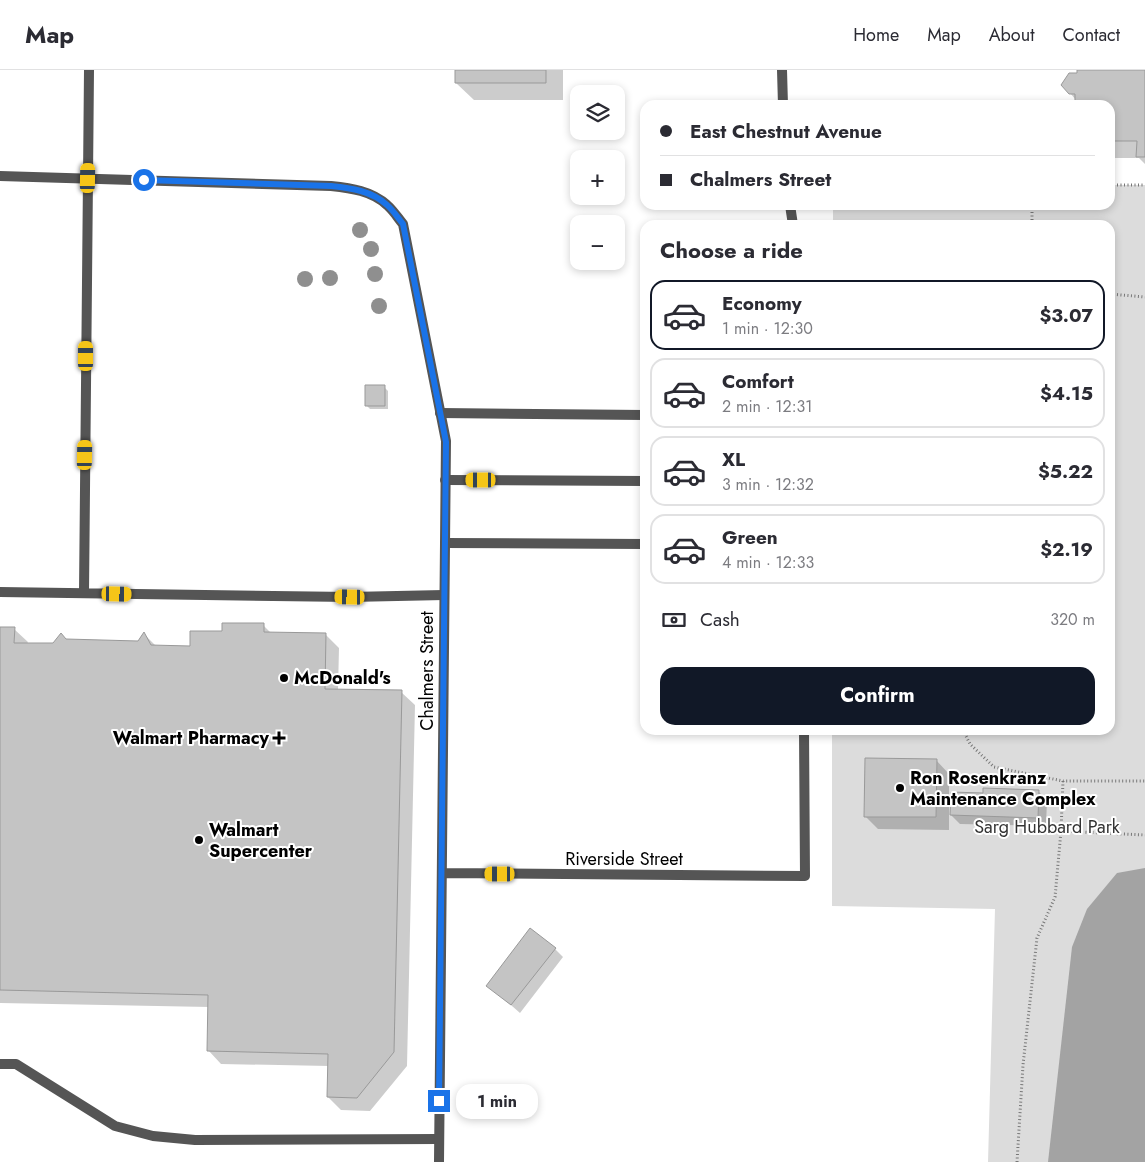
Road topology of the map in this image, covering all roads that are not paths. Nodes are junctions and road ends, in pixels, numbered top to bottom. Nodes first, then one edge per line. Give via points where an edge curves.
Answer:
1 (89, 70) edge
2 (782, 70) edge
3 (783, 100) edge
4 (0, 176) edge
5 (88, 178) junction
6 (440, 413) junction
7 (640, 415) edge
8 (445, 480) junction
9 (640, 481) edge
10 (445, 543) junction
11 (640, 544) edge
12 (0, 592) edge
13 (84, 593) junction
14 (444, 595) junction
15 (804, 735) edge
16 (443, 874) junction
17 (0, 1064) edge
18 (439, 1139) junction
19 (439, 1162) edge

1 - 5 street
2 - 3 street
4 - 5 street
5 - 6 street, Chalmers Street via 331,186 354,189 388,205 403,224
5 - 13 street
6 - 7 street
6 - 8 street, Chalmers Street via 446,442
8 - 9 street
8 - 10 street, Chalmers Street
10 - 11 street
10 - 14 street, Chalmers Street
12 - 13 street
13 - 14 street via 350,597
14 - 16 street, Chalmers Street
15 - 16 street, Riverside Street via 805,876
16 - 18 street, Chalmers Street
17 - 18 street via 16,1064 115,1126 153,1136 195,1140
18 - 19 street, Chalmers Street

